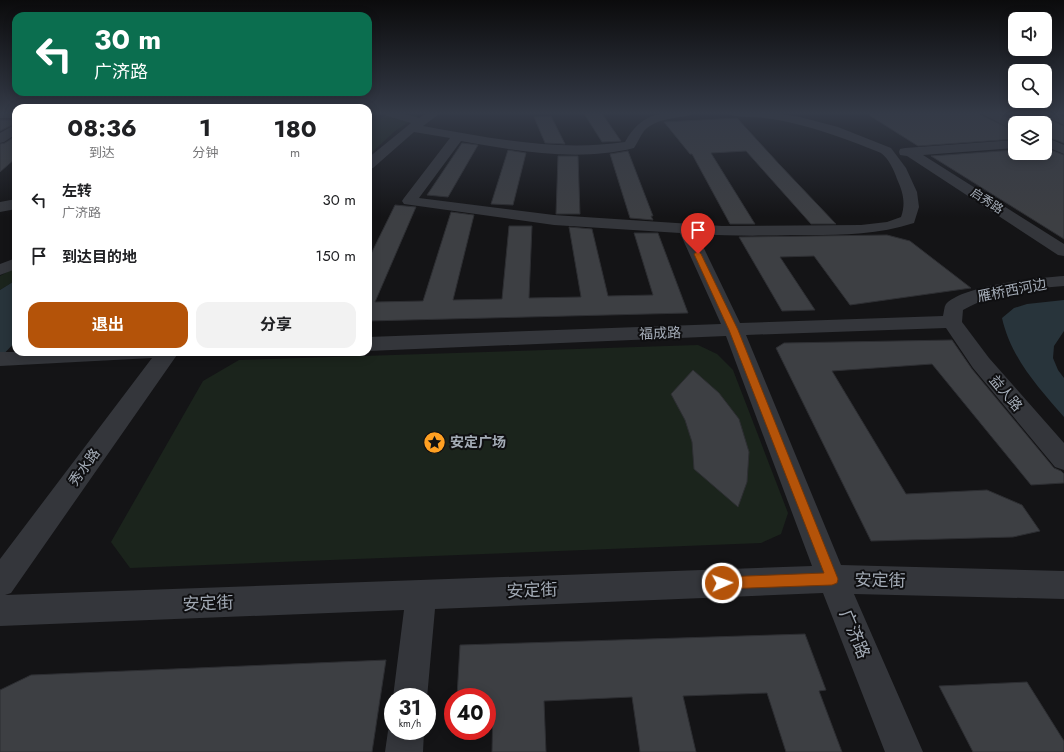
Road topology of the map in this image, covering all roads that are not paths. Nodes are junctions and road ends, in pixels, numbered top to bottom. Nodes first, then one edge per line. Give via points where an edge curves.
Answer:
1 (389, 147) edge
2 (450, 147) edge
3 (527, 147) edge
4 (620, 147) edge
5 (875, 147) edge
6 (974, 147) edge
7 (886, 152) junction
8 (910, 152) junction
9 (372, 162) edge
10 (12, 204) edge
11 (0, 206) edge
12 (686, 228) junction
13 (1064, 251) edge
14 (12, 265) edge
15 (0, 270) edge
16 (1064, 281) edge
17 (952, 322) junction
18 (734, 330) junction
19 (372, 344) edge
20 (66, 356) edge
21 (165, 356) edge
22 (0, 359) edge
23 (1064, 460) edge
24 (832, 579) junction
25 (0, 583) edge
26 (1064, 585) edge
27 (421, 595) junction
28 (0, 611) edge
29 (411, 688) edge
30 (405, 740) edge
31 (404, 752) edge
32 (904, 752) edge

1 - 9 street
2 - 12 street via 409,202 554,220
3 - 4 street
5 - 7 street
6 - 8 street
7 - 8 street
7 - 12 street via 902,174 908,189 912,206 908,220 861,230 722,231
8 - 13 street, 启秀路
10 - 11 street
12 - 18 street, 广济路
14 - 15 street
16 - 17 street, 雁桥西河边 via 998,290 967,299 954,307
17 - 18 street, 福成路
17 - 23 street, 益人路 via 981,363
18 - 19 street, 福成路
18 - 24 street, 广济路
20 - 22 street
21 - 25 street, 秀水路
24 - 26 street, 安定街
24 - 27 street, 安定街
24 - 32 street, 广济路
27 - 28 street, 安定街
27 - 29 street
30 - 31 street

